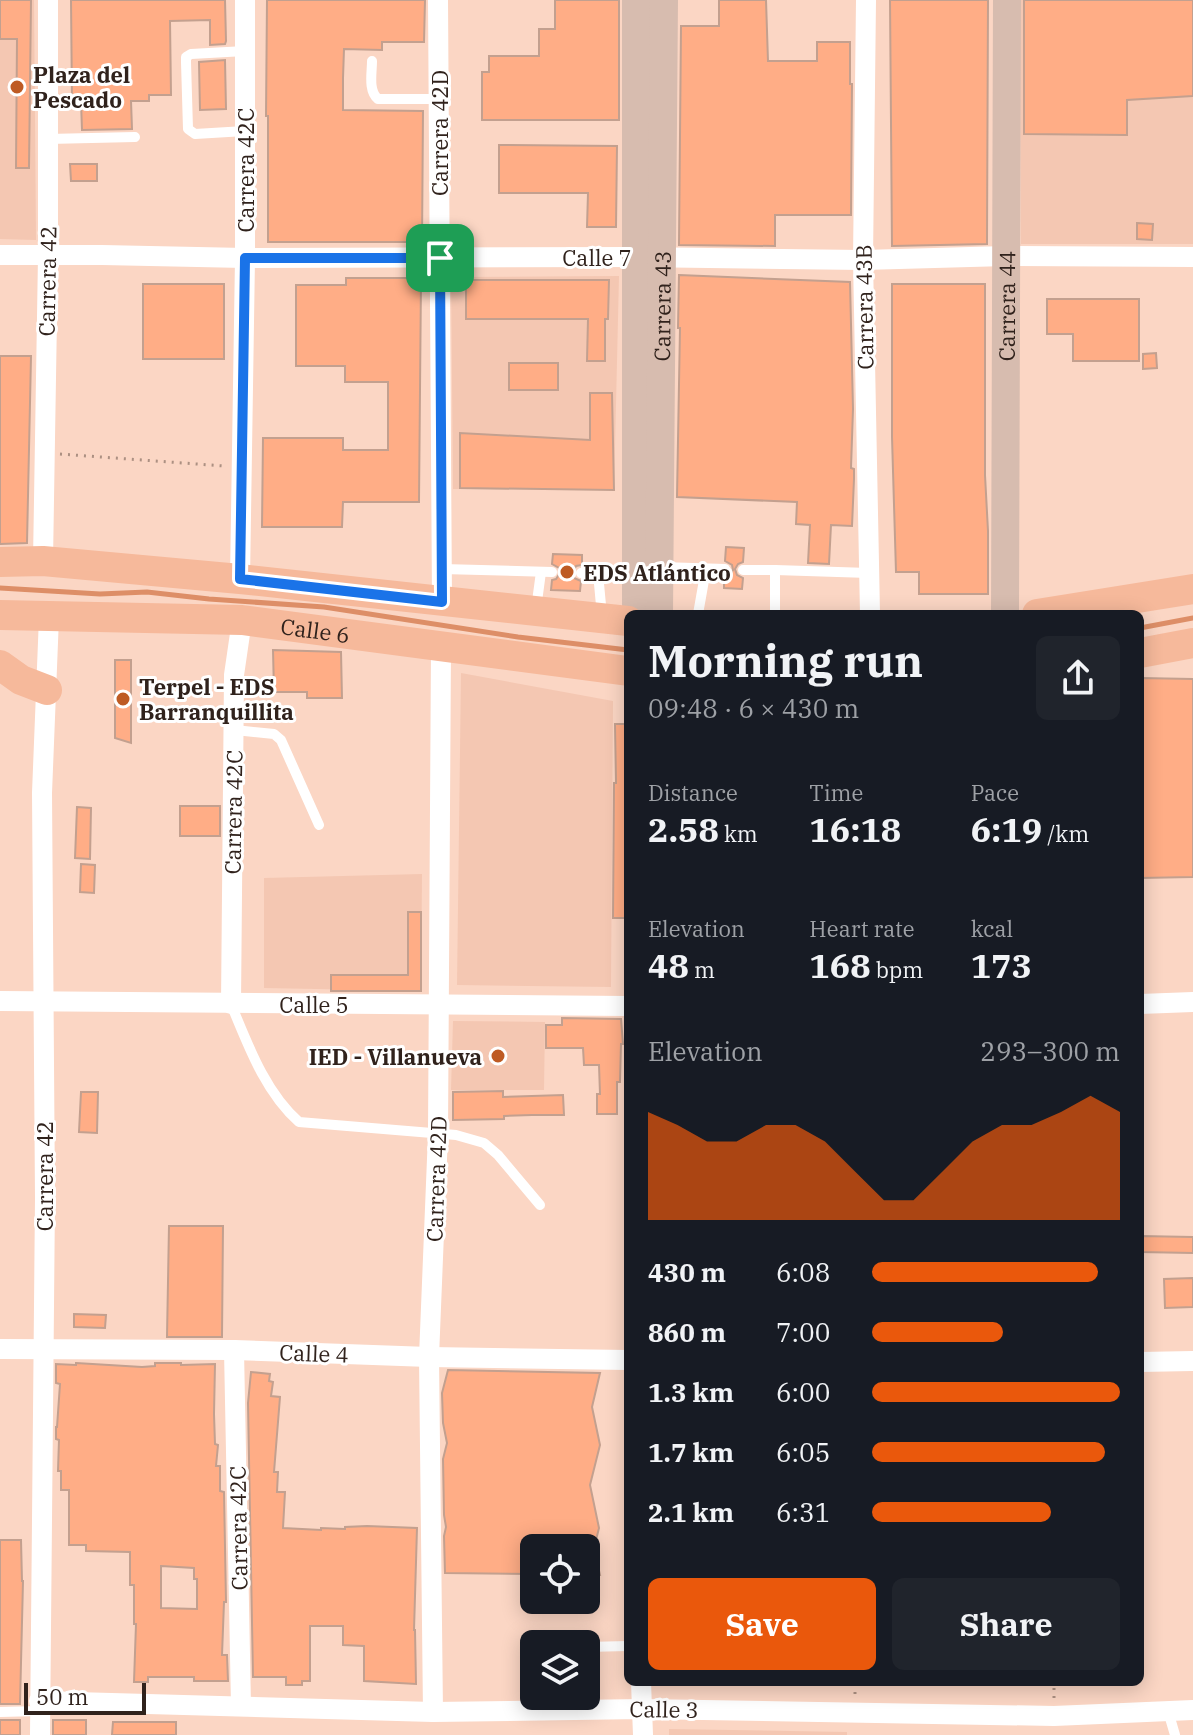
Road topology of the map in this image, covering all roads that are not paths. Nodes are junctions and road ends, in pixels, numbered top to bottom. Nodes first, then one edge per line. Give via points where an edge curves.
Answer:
1 (48, 0) edge
2 (245, 0) edge
3 (438, 0) edge
4 (636, 0) edge
5 (664, 0) edge
6 (866, 0) edge
7 (1007, 0) edge
8 (245, 51) junction
9 (372, 61) dead end
10 (439, 99) junction
11 (245, 131) junction
12 (135, 137) dead end
13 (48, 139) junction
14 (0, 255) edge
15 (48, 256) junction
16 (1006, 256) junction
17 (649, 257) junction
18 (1193, 257) edge
19 (245, 258) junction
20 (440, 258) junction
21 (863, 260) junction
22 (43, 561) junction
23 (0, 562) edge
24 (442, 569) junction
25 (706, 569) junction
26 (725, 569) dead end
27 (743, 570) dead end
28 (775, 570) junction
29 (648, 571) junction
30 (581, 573) dead end
31 (598, 573) junction
32 (869, 573) junction
33 (240, 579) junction
34 (1193, 589) edge
35 (442, 602) junction
36 (536, 610) junction
37 (637, 610) edge
38 (658, 610) edge
39 (699, 610) edge
40 (775, 610) edge
41 (870, 610) edge
42 (1005, 610) edge
43 (1062, 610) edge
44 (0, 615) edge
45 (49, 617) junction
46 (615, 619) edge
47 (242, 620) junction
48 (1193, 643) edge
49 (441, 646) junction
50 (1144, 652) edge
51 (0, 665) edge
52 (624, 670) edge
53 (47, 690) junction
54 (235, 730) junction
55 (319, 825) dead end
56 (0, 1001) edge
57 (43, 1001) junction
58 (1193, 1002) edge
59 (231, 1004) junction
60 (439, 1004) junction
61 (1144, 1004) edge
62 (624, 1006) edge
63 (438, 1134) junction
64 (540, 1205) dead end
65 (0, 1349) edge
66 (234, 1350) junction
67 (42, 1351) junction
68 (429, 1357) junction
69 (624, 1360) edge
70 (1193, 1361) edge
71 (1144, 1362) edge
72 (624, 1646) edge
73 (600, 1647) edge
74 (641, 1686) edge
75 (40, 1706) junction
76 (241, 1706) junction
77 (642, 1709) junction
78 (1193, 1710) edge
79 (1168, 1711) junction
80 (0, 1712) edge
81 (433, 1712) junction
82 (40, 1735) edge
83 (643, 1735) edge
84 (1175, 1735) edge

1 - 13 street, Carrera 42
2 - 8 street, Carrera 42C
3 - 10 street, Carrera 42D
4 - 17 street, Carrera 43
5 - 17 street, Carrera 43
6 - 21 street, Carrera 43B
7 - 16 street, Carrera 44
8 - 11 street, Carrera 42C
8 - 11 lane via 191,54 186,62 188,129 195,134
9 - 10 lane via 372,91 378,99
10 - 20 street, Carrera 42D
11 - 19 street, Carrera 42C
12 - 13 lane
13 - 15 street, Carrera 42
14 - 15 street, Calle 7
15 - 19 street, Calle 7
15 - 22 street, Carrera 42
16 - 18 street, Calle 7
16 - 21 street, Calle 7
16 - 42 street, Carrera 44
17 - 20 street, Calle 7
17 - 21 street, Calle 7
17 - 29 street, Carrera 43
19 - 20 street, Calle 7
19 - 33 street, Carrera 42C
20 - 24 street, Carrera 42D
21 - 32 street, Carrera 43B
22 - 23 main road, Calle 6
22 - 33 main road, Calle 6
24 - 35 street, Carrera 42D
24 - 36 lane via 547,572
25 - 26 lane
25 - 29 lane
25 - 39 lane
27 - 28 lane
28 - 32 lane
28 - 40 lane
29 - 31 lane
29 - 37 street, Carrera 43
29 - 38 street, Carrera 43
30 - 31 lane
31 - 46 lane
32 - 41 street, Carrera 43B
33 - 35 main road, Calle 6
34 - 43 main road
35 - 36 main road, Calle 6
36 - 46 main road, Calle 6
44 - 45 main road, Calle 6
45 - 47 main road, Calle 6
45 - 53 street, Carrera 42
47 - 49 main road, Calle 6
47 - 54 street, Carrera 42C via 234,675
48 - 50 main road
49 - 52 main road, Calle 6
49 - 60 street, Carrera 42D
51 - 53 main road
53 - 57 street, Carrera 42
54 - 55 lane via 274,734 281,740
54 - 59 street, Carrera 42C
56 - 57 street, Calle 5
57 - 59 street, Calle 5
57 - 67 street, Carrera 42
58 - 61 street
59 - 60 street, Calle 5
59 - 63 lane via 254,1058 299,1122
60 - 62 street, Calle 5
60 - 63 street, Carrera 42D
63 - 64 lane via 484,1143
63 - 68 street, Carrera 42D
65 - 67 street, Calle 4
66 - 67 street, Calle 4
66 - 68 street, Calle 4
66 - 76 street, Carrera 42C
67 - 75 street, Carrera 42
68 - 69 street, Calle 4
68 - 81 street, Carrera 42D
70 - 71 street
72 - 73 lane
74 - 77 street
75 - 76 street, Calle 3
75 - 80 lane, Calle 3
75 - 82 street, Carrera 42
76 - 81 street, Calle 3
77 - 79 street, Calle 3 via 1054,1716
77 - 81 street, Calle 3
77 - 83 street
78 - 79 street, Calle 3
79 - 84 lane

